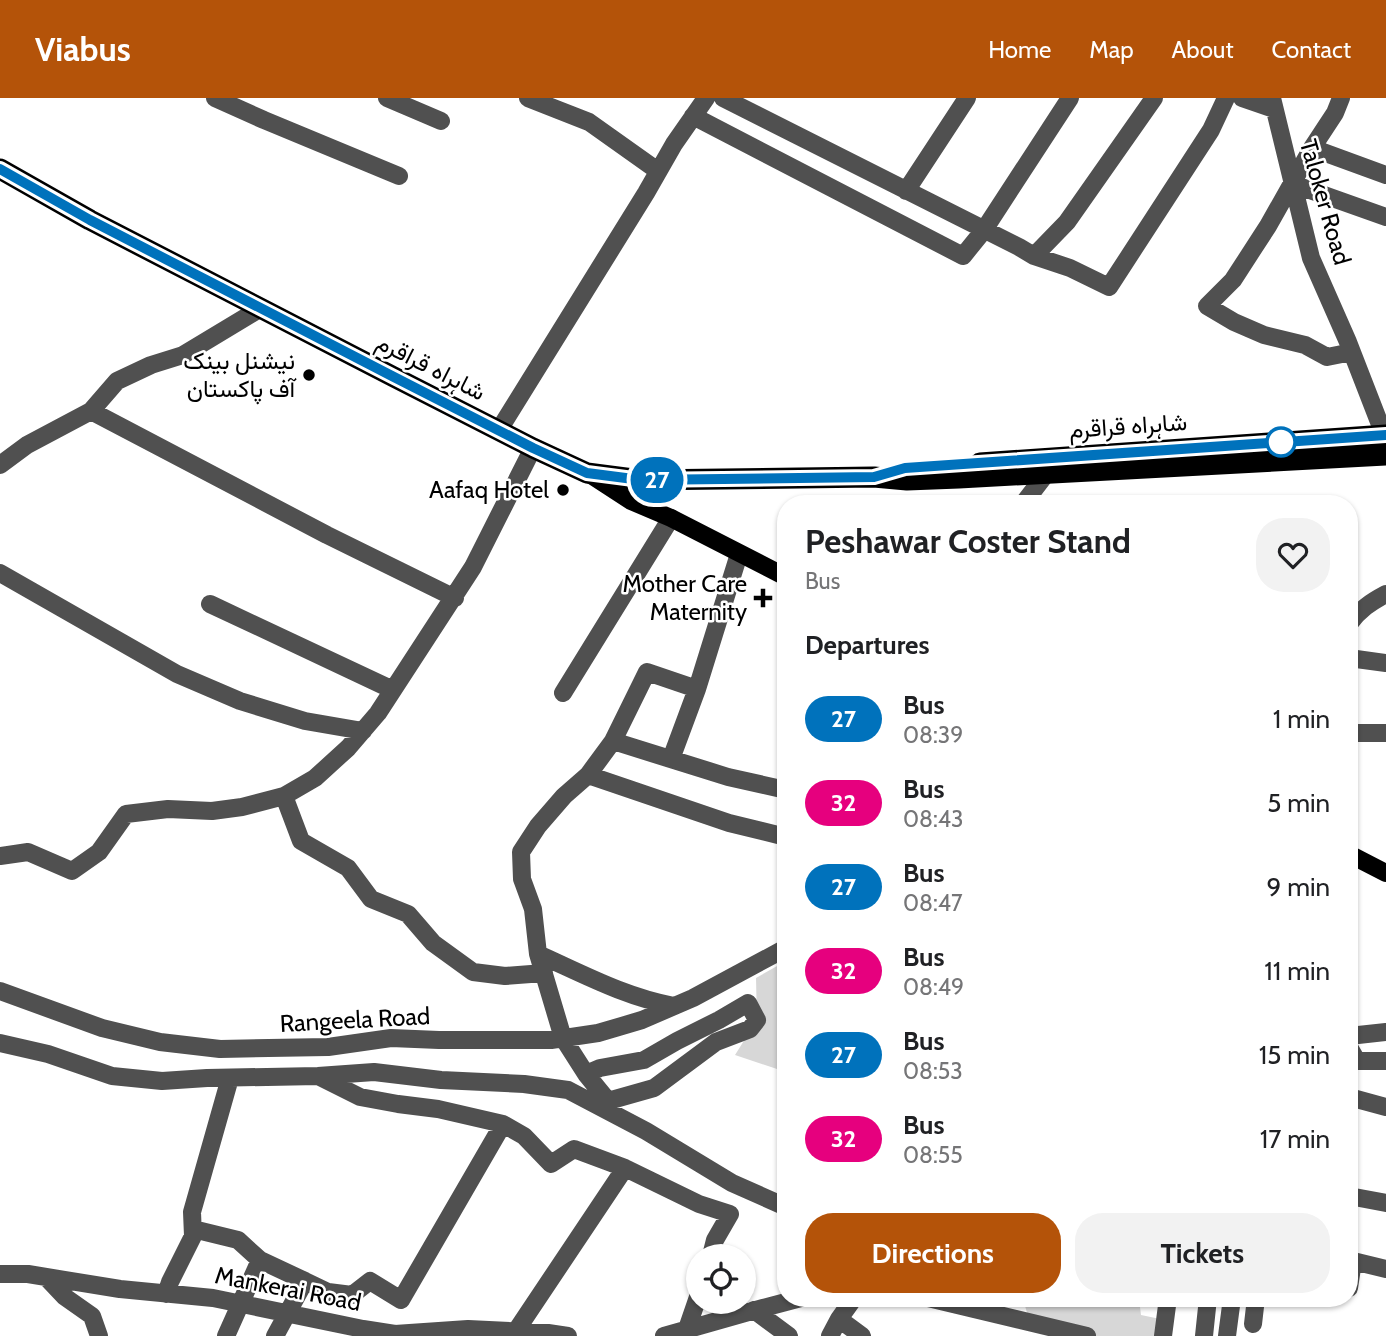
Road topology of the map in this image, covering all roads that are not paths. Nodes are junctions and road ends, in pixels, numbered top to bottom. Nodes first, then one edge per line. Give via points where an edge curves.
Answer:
1 (215, 98) edge
2 (387, 98) edge
3 (528, 98) edge
4 (706, 98) edge
5 (723, 98) edge
6 (967, 98) edge
7 (1070, 98) edge
8 (1154, 98) edge
9 (1226, 98) edge
10 (1242, 98) edge
11 (1341, 98) edge
12 (1273, 103) edge
13 (693, 116) junction
14 (441, 121) dead end
15 (1312, 148) junction
16 (0, 169) edge
17 (658, 171) junction
18 (1386, 174) edge
19 (400, 176) dead end
20 (1293, 184) junction
21 (906, 191) junction
22 (1386, 217) edge
23 (984, 230) junction
24 (1034, 257) junction
25 (261, 308) junction
26 (1352, 352) junction
27 (91, 411) junction
28 (499, 430) junction
29 (1385, 441) edge
30 (533, 448) junction
31 (0, 466) edge
32 (587, 473) junction
33 (1046, 474) junction
34 (874, 477) junction
35 (1030, 495) edge
36 (671, 518) junction
37 (738, 554) junction
38 (0, 573) edge
39 (777, 573) edge
40 (1386, 594) edge
41 (455, 597) junction
42 (210, 604) dead end
43 (1358, 613) edge
44 (1358, 660) edge
45 (1386, 663) edge
46 (696, 689) junction
47 (393, 690) junction
48 (563, 693) dead end
49 (363, 731) junction
50 (1358, 733) edge
51 (1386, 733) edge
52 (614, 741) junction
53 (671, 759) junction
54 (589, 775) junction
55 (777, 788) edge
56 (284, 796) junction
57 (777, 835) edge
58 (0, 856) edge
59 (1358, 859) edge
60 (1386, 873) edge
61 (777, 953) edge
62 (538, 954) junction
63 (544, 973) junction
64 (0, 991) edge
65 (674, 1006) junction
66 (1386, 1026) edge
67 (1386, 1032) edge
68 (1358, 1037) edge
69 (562, 1038) junction
70 (1358, 1038) edge
71 (0, 1042) edge
72 (1358, 1061) edge
73 (1386, 1061) edge
74 (586, 1073) junction
75 (318, 1076) junction
76 (230, 1078) junction
77 (1358, 1099) edge
78 (1386, 1107) edge
79 (503, 1124) junction
80 (625, 1168) junction
81 (1358, 1198) edge
82 (777, 1203) edge
83 (1386, 1203) edge
84 (193, 1229) junction
85 (714, 1244) edge
86 (260, 1260) junction
87 (1358, 1262) edge
88 (1386, 1269) edge
89 (0, 1274) edge
90 (47, 1278) junction
91 (305, 1281) junction
92 (166, 1294) junction
93 (241, 1304) junction
94 (777, 1304) edge
95 (848, 1307) edge
96 (966, 1307) edge
97 (1167, 1307) edge
98 (1207, 1307) edge
99 (1231, 1307) edge
100 (1255, 1307) edge
101 (756, 1309) edge
102 (756, 1311) edge
103 (287, 1312) junction
104 (692, 1314) edge
105 (740, 1314) edge
106 (839, 1319) junction
107 (1253, 1324) dead end
108 (318, 1328) edge
109 (687, 1329) junction
110 (516, 1331) junction
111 (362, 1332) edge
112 (402, 1335) edge
113 (99, 1336) edge
114 (226, 1336) edge
115 (275, 1336) edge
116 (568, 1336) edge
117 (664, 1336) edge
118 (789, 1336) edge
119 (830, 1336) edge
120 (862, 1336) edge
121 (1087, 1336) edge
122 (1163, 1336) edge
123 (1204, 1336) edge
124 (1227, 1336) edge

1 - 19 street
2 - 14 street
3 - 17 street via 589,122
4 - 13 street
5 - 21 street
6 - 21 street
7 - 23 street
8 - 24 street via 1067,222
9 - 24 street via 1211,130 1109,287
10 - 12 street
11 - 15 street
12 - 20 street, Taloker Road
13 - 17 street
13 - 23 street via 963,256
15 - 18 street
15 - 20 street
16 - 25 highway, شاہراہ قراقرم
17 - 28 street
20 - 22 street
20 - 26 street, Taloker Road via 1311,258
20 - 26 street via 1233,280 1207,306 1264,335 1327,356
21 - 23 street
23 - 24 street
25 - 27 street via 183,355 117,381
25 - 28 highway, شاہراہ قراقرم
26 - 29 street, Taloker Road
27 - 31 street via 27,445
27 - 41 street
28 - 30 highway, شاہراہ قراقرم
29 - 33 highway, شاہراہ قراقرم
29 - 34 highway, شاہراہ قراقرم via 905,468
30 - 32 highway, شاہراہ قراقرم
30 - 41 street
32 - 34 highway, شاہراہ قراقرم via 641,480
32 - 36 main road via 631,501
33 - 34 highway, شاہراہ قراقرم via 907,480
33 - 35 street
36 - 37 main road
36 - 48 street
37 - 39 main road
37 - 46 street
38 - 49 street via 177,674 240,701 305,721
40 - 43 street
41 - 47 street
42 - 47 street
44 - 45 street
46 - 52 street via 647,672
46 - 53 street
47 - 49 street
49 - 56 street via 315,778
50 - 51 street
52 - 53 street
52 - 54 street
53 - 55 street
54 - 57 street
54 - 62 street via 538,826 521,852
56 - 58 street via 212,811 168,809 126,814 99,852 72,871 28,852
56 - 63 street via 301,841 348,868 371,899 408,914 433,943 473,972 505,976
59 - 60 main road
61 - 65 street, Rangeela Road
62 - 63 street
62 - 65 street via 611,988
63 - 69 street
64 - 69 street, Rangeela Road via 102,1028 160,1042 220,1049 328,1047 391,1038
65 - 69 street, Rangeela Road via 598,1033
66 - 68 street
67 - 70 street
69 - 74 street
71 - 76 street via 112,1076 162,1081
72 - 73 street
74 - 74 street via 644,1060 748,1003 757,1020 750,1029 716,1042 654,1088 608,1101
75 - 76 street
75 - 79 street via 360,1097
75 - 82 street via 374,1072 568,1090 732,1183
76 - 84 street via 192,1212
77 - 78 street
79 - 80 street via 524,1136 551,1164 574,1149
79 - 91 street via 401,1300 370,1282 352,1295 328,1292
80 - 85 street via 730,1214
80 - 110 street
81 - 83 street
84 - 86 street via 238,1241
84 - 92 street
86 - 91 street
86 - 93 street
87 - 88 street
89 - 90 street, Mankerai Road
90 - 92 street, Mankerai Road
90 - 113 street via 92,1316
91 - 103 street
92 - 93 street, Mankerai Road
93 - 103 street, Mankerai Road
93 - 114 street
94 - 101 street
95 - 106 street
96 - 121 street
97 - 122 street
98 - 123 street
99 - 124 street
100 - 107 street
102 - 118 street
103 - 108 street, Mankerai Road
103 - 115 street
104 - 109 street
105 - 109 street
106 - 119 street
106 - 120 street
108 - 111 street, Mankerai Road
109 - 117 street
110 - 112 street, Mankerai Road via 468,1329
110 - 116 street, Mankerai Road
111 - 112 street, Mankerai Road

